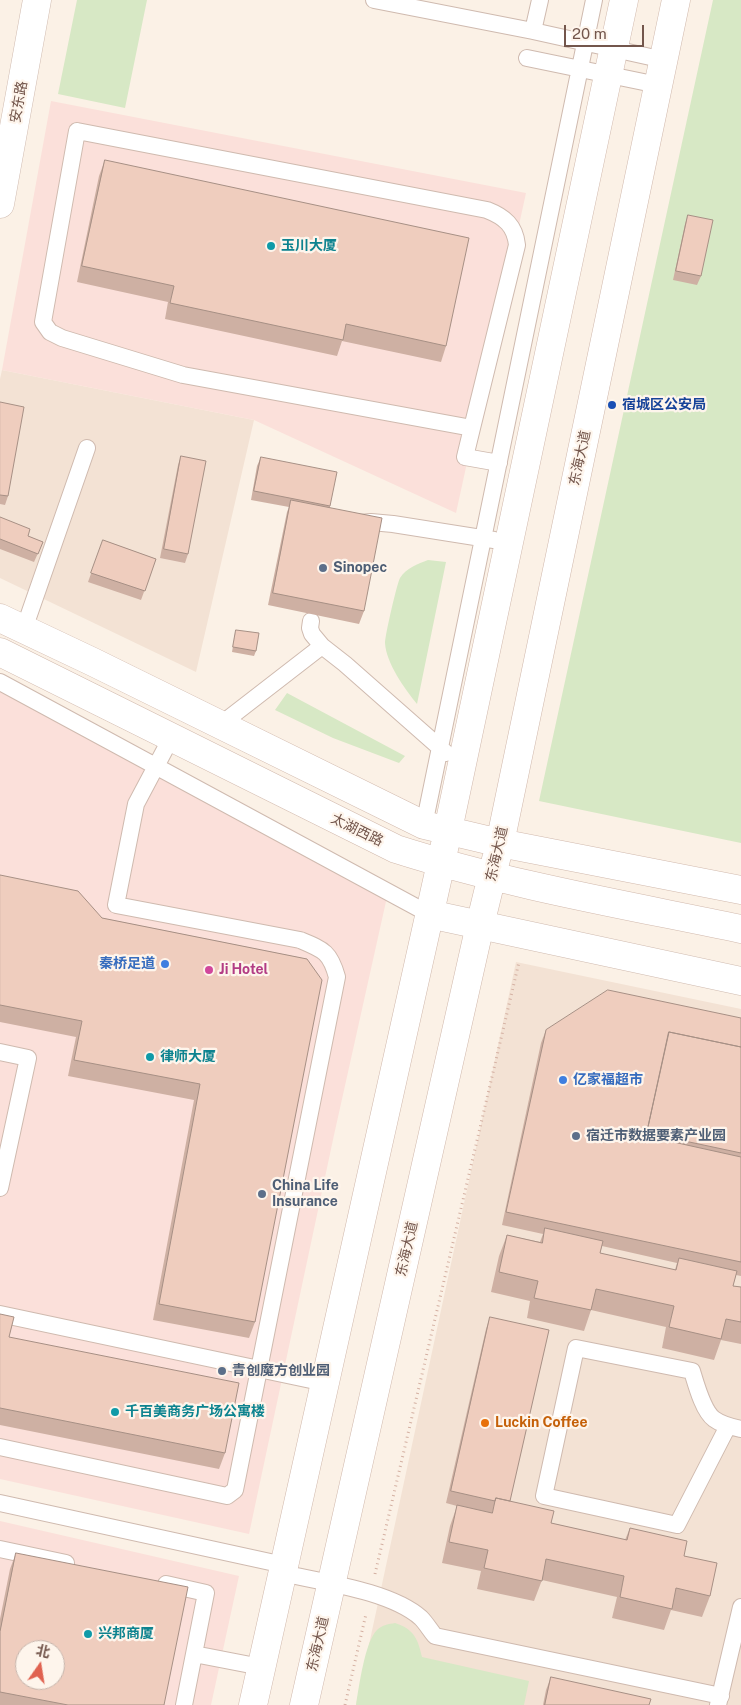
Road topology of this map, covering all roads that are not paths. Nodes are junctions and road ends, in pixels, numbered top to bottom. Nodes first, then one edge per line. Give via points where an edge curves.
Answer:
1 (37, 0) edge
2 (374, 0) edge
3 (540, 0) edge
4 (594, 0) edge
5 (624, 0) edge
6 (676, 0) edge
7 (413, 4) edge
8 (533, 31) junction
9 (586, 42) junction
10 (528, 58) dead end
11 (611, 62) junction
12 (580, 69) junction
13 (661, 73) junction
14 (0, 204) edge
15 (472, 428) junction
16 (87, 448) dead end
17 (499, 463) junction
18 (350, 524) edge
19 (496, 541) junction
20 (0, 618) edge
21 (311, 621) dead end
22 (24, 629) junction
23 (322, 646) junction
24 (0, 652) edge
25 (0, 682) edge
26 (220, 725) junction
27 (171, 738) junction
28 (440, 748) junction
29 (156, 766) junction
30 (461, 767) junction
31 (436, 828) junction
32 (500, 843) junction
33 (441, 863) junction
34 (492, 876) junction
35 (741, 890) edge
36 (429, 914) junction
37 (480, 925) junction
38 (741, 930) edge
39 (741, 981) edge
40 (0, 1052) edge
41 (0, 1188) edge
42 (0, 1314) edge
43 (260, 1368) junction
44 (325, 1383) junction
45 (735, 1428) edge
46 (0, 1447) edge
47 (0, 1503) edge
48 (0, 1549) edge
49 (84, 1567) edge
50 (283, 1569) junction
51 (150, 1581) edge
52 (331, 1584) junction
53 (741, 1607) edge
54 (194, 1654) junction
55 (262, 1667) junction
56 (719, 1700) edge
57 (184, 1705) edge
58 (253, 1705) edge
59 (304, 1705) edge

1 - 14 street, 安东路
2 - 7 lane
3 - 8 lane
4 - 9 lane
5 - 11 street
6 - 13 street, 东海大道
7 - 8 lane
8 - 9 lane
9 - 11 lane
9 - 12 lane
10 - 12 lane
11 - 12 lane
11 - 13 lane
11 - 13 lane
11 - 19 street
12 - 17 lane
13 - 32 street, 东海大道
15 - 15 lane via 183,375 50,332 43,322 77,131 487,210 506,220 514,230 517,245
15 - 17 lane via 465,457
16 - 22 lane
17 - 19 lane
18 - 19 lane via 393,524
19 - 28 lane
19 - 30 street
20 - 22 street
21 - 23 lane via 312,634
22 - 26 street
23 - 26 lane
23 - 28 lane
24 - 27 street, 太湖西路
25 - 29 lane
26 - 31 street
27 - 29 lane
27 - 33 street, 太湖西路 via 396,850
28 - 30 lane
28 - 31 lane
29 - 36 lane
29 - 43 lane via 136,804 116,904 300,940 322,949 333,962 337,977
30 - 31 street
31 - 32 street
31 - 33 street
32 - 34 street, 东海大道
32 - 35 street
33 - 34 street, 太湖西路
33 - 36 street
34 - 37 street, 东海大道
34 - 38 street, 太湖西路
36 - 37 street
36 - 44 street
37 - 39 street
37 - 52 street, 东海大道
40 - 41 lane via 28,1058
42 - 43 lane
43 - 44 lane
43 - 46 lane via 235,1490 227,1496
44 - 50 street
45 - 45 lane via 677,1525 544,1496 576,1348 692,1371 698,1392 713,1419
47 - 50 lane
48 - 49 lane
50 - 52 lane
50 - 55 street
51 - 54 lane via 206,1593
52 - 56 lane via 371,1593 401,1605 420,1618 435,1636
52 - 59 street, 东海大道
53 - 56 lane
54 - 55 lane
54 - 57 lane
55 - 58 street

